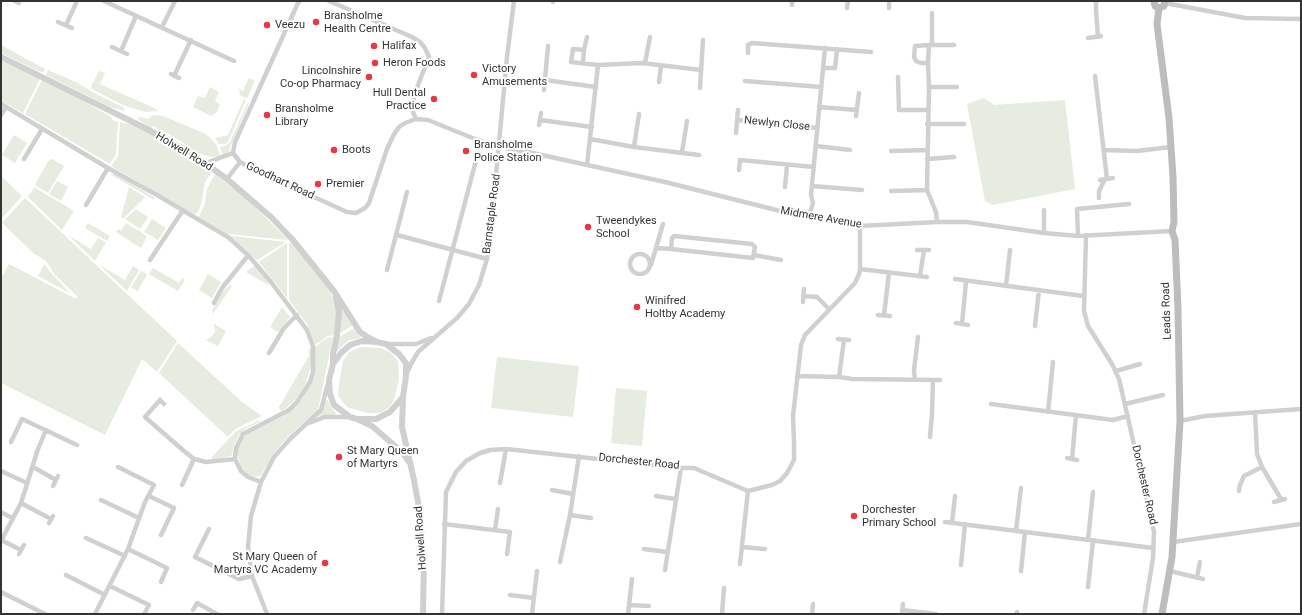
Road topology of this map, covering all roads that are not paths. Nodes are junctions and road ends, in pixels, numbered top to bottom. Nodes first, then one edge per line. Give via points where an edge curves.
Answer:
1 (77, 1) edge
2 (105, 1) edge
3 (175, 1) edge
4 (300, 1) edge
5 (328, 1) edge
6 (514, 1) edge
7 (848, 1) edge
8 (889, 1) edge
9 (1096, 1) edge
10 (1154, 1) edge
11 (1165, 2) edge
12 (846, 8) dead end
13 (889, 8) dead end
14 (1159, 8) junction
15 (932, 13) dead end
16 (136, 16) junction
17 (1301, 18) edge
18 (58, 22) dead end
19 (66, 25) junction
20 (162, 27) junction
21 (72, 28) dead end
22 (587, 37) dead end
23 (650, 37) dead end
24 (1088, 38) dead end
25 (191, 40) junction
26 (703, 40) dead end
27 (931, 45) junction
28 (954, 45) dead end
29 (548, 46) dead end
30 (112, 47) dead end
31 (825, 48) junction
32 (837, 49) junction
33 (584, 50) junction
34 (121, 51) junction
35 (871, 52) dead end
36 (748, 53) dead end
37 (127, 54) dead end
38 (1, 56) edge
39 (234, 61) dead end
40 (583, 63) junction
41 (645, 63) junction
42 (928, 63) junction
43 (598, 65) junction
44 (661, 65) junction
45 (823, 68) junction
46 (701, 70) junction
47 (1095, 76) dead end
48 (898, 77) dead end
49 (179, 78) dead end
50 (545, 80) junction
51 (745, 81) dead end
52 (659, 82) dead end
53 (596, 87) junction
54 (821, 87) junction
55 (929, 87) junction
56 (957, 87) dead end
57 (700, 88) dead end
58 (544, 90) dead end
59 (860, 93) dead end
60 (1, 104) edge
61 (819, 107) junction
62 (6, 108) junction
63 (738, 110) dead end
64 (857, 110) junction
65 (928, 110) junction
66 (541, 113) dead end
67 (639, 114) dead end
68 (1, 115) edge
69 (856, 116) dead end
70 (416, 119) junction
71 (737, 120) junction
72 (687, 121) dead end
73 (927, 124) junction
74 (964, 124) dead end
75 (592, 126) junction
76 (817, 128) junction
77 (42, 129) junction
78 (736, 133) dead end
79 (590, 139) junction
80 (816, 146) junction
81 (499, 147) junction
82 (634, 147) junction
83 (1170, 148) junction
84 (850, 150) dead end
85 (891, 150) dead end
86 (927, 150) junction
87 (1104, 150) junction
88 (682, 152) junction
89 (233, 153) junction
90 (478, 153) dead end
91 (699, 155) dead end
92 (954, 157) dead end
93 (24, 159) dead end
94 (927, 160) junction
95 (240, 162) junction
96 (206, 163) junction
97 (587, 165) junction
98 (787, 165) junction
99 (814, 167) junction
100 (108, 168) junction
101 (739, 170) dead end
102 (1113, 178) dead end
103 (227, 179) junction
104 (1104, 179) junction
105 (812, 186) junction
106 (785, 188) dead end
107 (862, 190) dead end
108 (926, 190) junction
109 (891, 191) dead end
110 (407, 192) dead end
111 (1099, 198) dead end
112 (1129, 204) dead end
113 (86, 205) dead end
114 (182, 210) junction
115 (1044, 210) dead end
116 (809, 217) junction
117 (936, 222) junction
118 (663, 224) dead end
119 (860, 226) junction
120 (1172, 231) junction
121 (1044, 233) junction
122 (396, 235) junction
123 (1086, 235) junction
124 (1078, 236) junction
125 (656, 248) junction
126 (671, 249) junction
127 (452, 250) junction
128 (917, 250) dead end
129 (924, 250) junction
130 (930, 250) dead end
131 (1010, 250) dead end
132 (754, 255) junction
133 (249, 256) junction
134 (487, 259) junction
135 (150, 260) dead end
136 (781, 260) dead end
137 (650, 265) junction
138 (860, 269) junction
139 (387, 270) dead end
140 (889, 272) junction
141 (920, 276) junction
142 (927, 277) dead end
143 (955, 279) dead end
144 (966, 282) junction
145 (1006, 286) junction
146 (804, 289) dead end
147 (1039, 290) junction
148 (334, 291) junction
149 (803, 296) junction
150 (1083, 296) junction
151 (439, 301) dead end
152 (803, 302) dead end
153 (214, 303) dead end
154 (829, 309) junction
155 (297, 315) junction
156 (878, 315) dead end
157 (884, 315) junction
158 (890, 316) dead end
159 (956, 323) dead end
160 (962, 324) junction
161 (968, 325) dead end
162 (1035, 326) dead end
163 (434, 337) junction
164 (918, 337) dead end
165 (838, 339) dead end
166 (377, 342) junction
167 (386, 344) junction
168 (269, 353) dead end
169 (1053, 362) dead end
170 (334, 364) junction
171 (1140, 364) dead end
172 (1116, 371) junction
173 (406, 376) junction
174 (797, 376) junction
175 (839, 377) junction
176 (329, 380) junction
177 (914, 380) junction
178 (933, 380) junction
179 (940, 380) dead end
180 (1163, 395) dead end
181 (403, 397) junction
182 (164, 404) dead end
183 (991, 404) dead end
184 (1125, 404) junction
185 (1301, 409) edge
186 (1048, 412) junction
187 (1255, 412) junction
188 (1076, 415) junction
189 (1128, 416) junction
190 (350, 417) junction
191 (357, 419) junction
192 (1180, 421) junction
193 (307, 424) junction
194 (46, 430) junction
195 (930, 437) dead end
196 (11, 442) dead end
197 (77, 445) dead end
198 (506, 449) junction
199 (579, 456) junction
200 (194, 459) junction
201 (236, 459) junction
202 (1072, 459) dead end
203 (410, 464) junction
204 (32, 467) junction
205 (118, 467) dead end
206 (1262, 467) junction
207 (680, 468) junction
208 (1, 471) edge
209 (261, 482) junction
210 (27, 483) junction
211 (500, 483) dead end
212 (182, 485) dead end
213 (53, 486) dead end
214 (1022, 488) dead end
215 (552, 490) dead end
216 (748, 491) junction
217 (1093, 492) dead end
218 (1239, 492) dead end
219 (573, 494) junction
220 (149, 496) junction
221 (656, 496) dead end
222 (955, 496) dead end
223 (675, 499) junction
224 (101, 500) dead end
225 (1274, 502) dead end
226 (21, 503) junction
227 (498, 509) dead end
228 (1, 512) edge
229 (570, 515) junction
230 (12, 518) junction
231 (139, 518) junction
232 (591, 518) dead end
233 (51, 519) dead end
234 (945, 522) dead end
235 (952, 523) junction
236 (444, 524) junction
237 (965, 524) junction
238 (1301, 524) edge
239 (209, 529) dead end
240 (495, 530) junction
241 (1016, 531) junction
242 (1025, 532) junction
243 (161, 534) dead end
244 (86, 538) dead end
245 (1, 540) edge
246 (1088, 540) junction
247 (1093, 540) junction
248 (1173, 542) junction
249 (24, 545) dead end
250 (742, 547) junction
251 (1153, 548) junction
252 (128, 549) junction
253 (644, 549) dead end
254 (766, 549) dead end
255 (667, 552) junction
256 (507, 554) dead end
257 (125, 556) junction
258 (560, 562) dead end
259 (1200, 562) dead end
260 (740, 564) dead end
261 (961, 565) dead end
262 (665, 570) dead end
263 (537, 571) dead end
264 (1021, 571) dead end
265 (1170, 571) junction
266 (66, 576) dead end
267 (252, 576) junction
268 (1197, 577) junction
269 (632, 579) dead end
270 (1203, 579) dead end
271 (161, 582) dead end
272 (110, 586) junction
273 (1088, 587) dead end
274 (724, 588) dead end
275 (1, 592) edge
276 (105, 595) junction
277 (510, 595) dead end
278 (534, 598) junction
279 (813, 604) dead end
280 (903, 604) dead end
281 (629, 605) junction
282 (649, 606) dead end
283 (193, 610) dead end
284 (902, 612) edge
285 (45, 614) edge
286 (95, 614) edge
287 (144, 614) edge
288 (217, 614) edge
289 (267, 614) edge
290 (423, 614) edge
291 (442, 614) edge
292 (532, 614) edge
293 (628, 614) edge
294 (722, 614) edge
295 (812, 614) edge
296 (936, 614) edge
297 (1144, 614) edge
298 (1162, 614) edge

1 - 19 street
2 - 16 street
3 - 20 street
4 - 89 street via 238,136
5 - 70 street via 412,37 425,48 429,57 414,95 413,112
6 - 81 street, Barnstaple Road
7 - 12 street
8 - 13 street
9 - 24 street via 1100,36
10 - 14 main road
11 - 14 main road via 1164,6
11 - 17 street via 1245,18
14 - 83 main road, Leads Road via 1157,24 1169,118
15 - 27 street
16 - 20 street
16 - 34 street
18 - 19 street
19 - 21 street
20 - 25 street
22 - 33 street
23 - 41 street
25 - 39 street
25 - 49 street via 172,75
26 - 46 street
27 - 28 street
27 - 42 street
27 - 42 street via 915,46 916,61
29 - 50 street
30 - 34 street
31 - 32 street
31 - 36 street via 752,43 748,45
31 - 45 street, Newlyn Close
32 - 35 street
32 - 45 street via 835,68
33 - 40 street
33 - 40 street via 573,49 571,62
34 - 37 street
38 - 96 street, Holwell Road via 147,129
40 - 43 street
41 - 43 street
41 - 44 street
42 - 55 street
43 - 53 street
44 - 46 street
44 - 52 street
45 - 54 street, Newlyn Close
46 - 57 street
47 - 87 street
48 - 65 street via 899,110
50 - 53 street
50 - 58 street
51 - 54 street
53 - 75 street
54 - 61 street, Newlyn Close
55 - 56 street
55 - 65 street
59 - 64 street
60 - 62 street
61 - 64 street, Newlyn Close
61 - 76 street, Newlyn Close
62 - 68 street
62 - 77 street
63 - 71 street, Newlyn Close
64 - 69 street
65 - 73 street
66 - 75 street via 540,123
67 - 82 street
70 - 81 street via 428,120
70 - 95 street, Goodhart Road via 405,122 393,136 369,203 356,213 347,212
71 - 76 street, Newlyn Close
71 - 78 street, Newlyn Close
72 - 88 street
73 - 74 street
73 - 86 street
75 - 79 street
76 - 80 street, Newlyn Close
77 - 93 street
77 - 100 street
79 - 82 street
79 - 97 street
80 - 84 street, Newlyn Close
80 - 99 street, Newlyn Close
81 - 97 street, Midmere Avenue
81 - 134 street, Barnstaple Road
82 - 88 street
83 - 87 street
83 - 120 main road, Leads Road via 1174,222
85 - 86 street
86 - 94 street
87 - 104 street
88 - 91 street
89 - 95 street, Goodhart Road
89 - 96 street
90 - 127 street
92 - 94 street
94 - 108 street
95 - 103 street
96 - 103 street, Holwell Road
97 - 116 street, Midmere Avenue
98 - 99 street
98 - 101 street via 740,160
98 - 106 street
99 - 105 street, Newlyn Close
100 - 113 street
100 - 114 street
102 - 104 street
103 - 148 street, Holwell Road via 271,217
104 - 111 street
105 - 107 street
105 - 116 street, Newlyn Close via 813,203
108 - 109 street
108 - 117 street via 936,212
110 - 122 street
112 - 124 street via 1077,209
114 - 133 street via 228,237
114 - 135 street
115 - 121 street
116 - 119 street, Midmere Avenue
117 - 119 street, Midmere Avenue
117 - 121 street, Midmere Avenue via 967,222
118 - 125 street
119 - 138 street
120 - 123 street, Midmere Avenue
120 - 192 main road, Leads Road via 1175,240
121 - 124 street, Midmere Avenue
122 - 127 street
122 - 139 street
123 - 124 street, Midmere Avenue
123 - 150 street, Dorchester Road
125 - 126 street
125 - 137 street
126 - 132 street via 753,258
126 - 132 street via 674,236 752,244 755,247
127 - 134 street
127 - 151 street
128 - 129 street
129 - 130 street
129 - 141 street
131 - 145 street
132 - 136 street
133 - 153 street via 222,288
133 - 155 street
134 - 163 street, Barnstaple Road via 480,285 469,304
137 - 137 street via 646,273 639,274 632,271 630,265 632,258 641,254 649,259
138 - 140 street
138 - 154 street via 855,283
140 - 141 street
140 - 157 street
141 - 142 street
143 - 144 street
144 - 145 street
144 - 160 street
145 - 147 street
146 - 149 street
147 - 150 street
147 - 162 street
148 - 166 street, Holwell Road via 360,332
148 - 170 street, Holwell Road via 339,312
149 - 152 street
149 - 154 street via 817,298
150 - 172 street, Dorchester Road via 1088,326
154 - 174 street via 804,335
155 - 168 street via 284,328
155 - 201 street via 307,330 313,346 313,372 310,382 289,410 243,434 236,448
156 - 157 street
157 - 158 street
159 - 160 street
160 - 161 street
163 - 167 street, Barnstaple Road via 416,344
163 - 173 street, Barnstaple Road via 418,352
164 - 177 street
165 - 175 street via 846,340
166 - 167 street
166 - 170 street via 362,341 350,345
167 - 173 street via 406,363
169 - 186 street
170 - 176 street
171 - 172 street
172 - 184 street, Dorchester Road
173 - 181 street
174 - 175 street
174 - 216 street via 793,416 794,460 780,481
175 - 177 street
176 - 190 street via 334,405
176 - 193 street via 321,410
177 - 178 street
178 - 179 street
178 - 195 street
180 - 184 street
181 - 191 street via 390,412 376,419
181 - 203 street, Holwell Road via 402,427
182 - 200 street via 160,400 145,417
183 - 186 street
184 - 189 street, Dorchester Road
185 - 187 street
186 - 188 street
187 - 192 street
187 - 206 street via 1257,454
188 - 189 street via 1113,420
188 - 202 street
189 - 251 street, Dorchester Road via 1154,532
190 - 191 street
190 - 193 street via 325,417
191 - 203 street, Holwell Road via 372,426 403,453
192 - 248 main road, Leads Road
193 - 209 street via 274,457
194 - 196 street via 22,419
194 - 197 street
194 - 204 street
198 - 199 street, Dorchester Road
198 - 211 street
198 - 236 street, Dorchester Road via 480,453 466,461 456,472 446,492
199 - 207 street, Dorchester Road
199 - 219 street
200 - 201 street via 206,462
200 - 212 street
201 - 209 street via 241,471
203 - 290 street, Holwell Road via 420,513 424,558
204 - 210 street
204 - 213 street via 57,478
205 - 220 street via 154,485
206 - 218 street via 1244,476
206 - 225 street via 1283,499
207 - 216 street, Dorchester Road via 694,468
207 - 223 street
208 - 210 street
209 - 267 street via 251,516 248,547
210 - 226 street
214 - 241 street
215 - 219 street
216 - 250 street
217 - 246 street
219 - 229 street
220 - 231 street
220 - 243 street via 174,508
221 - 223 street
222 - 235 street
223 - 255 street
224 - 231 street
226 - 230 street
226 - 233 street
227 - 240 street
228 - 230 street
229 - 232 street
229 - 258 street
230 - 245 street
231 - 252 street
234 - 235 street
235 - 237 street
236 - 240 street
236 - 291 street, Dorchester Road
237 - 241 street
237 - 261 street
238 - 248 street
239 - 267 street via 195,557 239,579
240 - 256 street via 510,532
241 - 242 street
242 - 246 street
242 - 264 street
244 - 257 street
245 - 249 street via 20,552
246 - 247 street
247 - 251 street
247 - 273 street
248 - 265 main road, Leads Road
250 - 254 street
250 - 260 street
251 - 297 street, Dorchester Road
252 - 257 street
252 - 271 street via 167,568
253 - 255 street
255 - 262 street
257 - 272 street
259 - 268 street
263 - 278 street
265 - 268 street
265 - 298 main road, Leads Road
266 - 276 street
267 - 289 street
268 - 270 street
269 - 281 street
272 - 276 street
272 - 287 street via 149,605
274 - 294 street
275 - 285 street
276 - 286 street
277 - 278 street
278 - 292 street
279 - 295 street
280 - 284 street
281 - 282 street
281 - 293 street
283 - 288 street via 197,603
284 - 296 street

